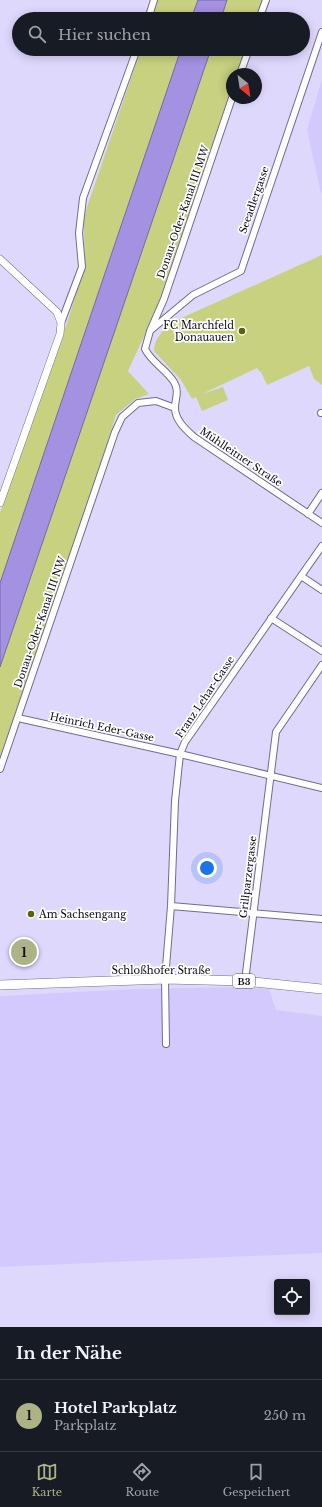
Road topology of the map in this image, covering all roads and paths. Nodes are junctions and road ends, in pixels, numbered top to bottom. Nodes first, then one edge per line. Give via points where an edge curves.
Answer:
1 (154, 0) edge
2 (266, 0) edge
3 (150, 12) edge
4 (262, 12) edge
5 (322, 32) edge
6 (134, 56) edge
7 (246, 56) edge
8 (242, 68) edge
9 (230, 104) edge
10 (0, 259) edge
11 (62, 323) junction
12 (150, 331) junction
13 (175, 408) junction
14 (322, 493) edge
15 (0, 503) edge
16 (308, 514) junction
17 (322, 523) edge
18 (322, 546) edge
19 (301, 576) junction
20 (322, 590) edge
21 (271, 618) junction
22 (322, 651) edge
23 (322, 665) edge
24 (18, 718) junction
25 (180, 754) junction
26 (0, 769) edge
27 (270, 776) junction
28 (322, 788) edge
29 (171, 906) junction
30 (254, 912) junction
31 (322, 919) edge
32 (165, 980) junction
33 (245, 981) junction
34 (0, 985) edge
35 (322, 989) edge
36 (166, 1044) dead end

1 - 3 street
2 - 4 street
5 - 12 street, Seeadlergasse via 241,272 193,295
6 - 11 street via 83,198 79,233 82,267
7 - 8 street
9 - 12 street, Donau-Oder-Kanal III MW via 164,299
10 - 11 street via 49,303
11 - 15 street
12 - 13 street, Mühlleitner Straße via 145,349 174,382 178,393
13 - 16 street, Mühlleitner Straße via 181,424 194,437
13 - 24 street, Donau-Oder-Kanal III NW via 156,401 138,403 122,416
14 - 16 street
16 - 17 street, Mühlleitner Straße
18 - 19 street, Franz Lehar-Gasse
19 - 20 street
19 - 21 street, Franz Lehar-Gasse
21 - 22 street
21 - 25 street, Franz Lehar-Gasse via 185,742
23 - 27 street, Grillparzergasse via 276,732
24 - 25 street, Heinrich Eder-Gasse
24 - 26 street, Donau-Oder-Kanal III NW
25 - 27 street, Heinrich Eder-Gasse
25 - 29 street, Franz Lehar-Gasse via 175,801
27 - 28 street, Heinrich Eder-Gasse
27 - 30 street, Grillparzergasse
29 - 30 street
29 - 32 street, Franz Lehar-Gasse
30 - 31 street
30 - 33 street, Grillparzergasse
32 - 33 main road, Schloßhofer Straße / B3
32 - 34 main road, Schloßhofer Straße / B3
32 - 36 street, Franz Lehar-Gasse
33 - 35 main road, Schloßhofer Straße / B3

